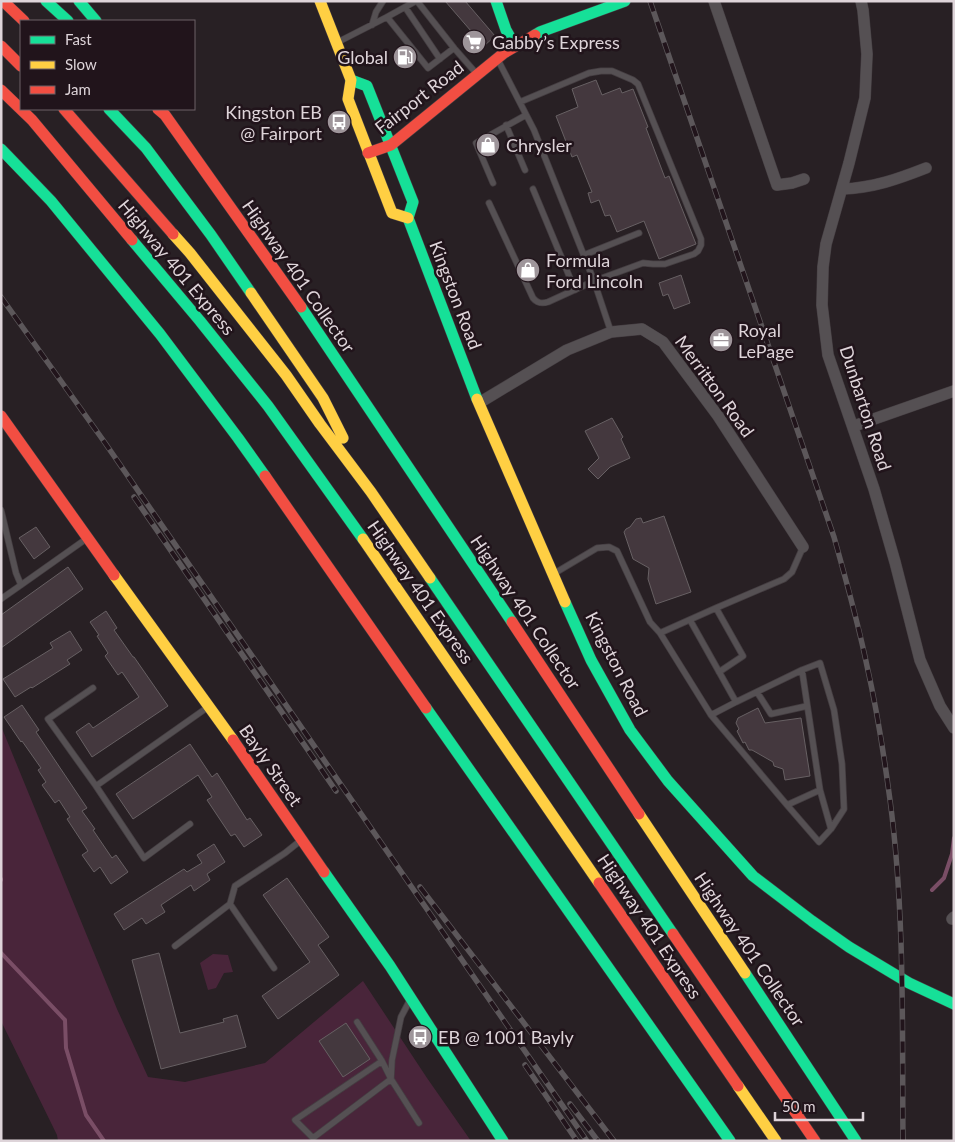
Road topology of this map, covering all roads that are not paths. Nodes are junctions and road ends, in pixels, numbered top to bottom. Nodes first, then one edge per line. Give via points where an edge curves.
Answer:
1 (3, 1) edge
2 (46, 1) edge
3 (79, 1) edge
4 (320, 1) edge
5 (383, 1) edge
6 (416, 1) edge
7 (496, 1) edge
8 (625, 1) edge
9 (714, 1) edge
10 (861, 1) edge
11 (405, 7) junction
12 (387, 18) junction
13 (23, 20) edge
14 (67, 20) edge
15 (95, 20) edge
16 (372, 25) junction
17 (336, 43) junction
18 (1, 46) edge
19 (515, 46) junction
20 (454, 48) junction
21 (497, 58) junction
22 (440, 59) junction
23 (20, 65) edge
24 (477, 74) junction
25 (351, 80) junction
26 (1, 90) edge
27 (520, 102) junction
28 (20, 108) edge
29 (22, 110) edge
30 (65, 110) edge
31 (110, 110) edge
32 (161, 111) edge
33 (526, 115) junction
34 (506, 125) junction
35 (391, 144) junction
36 (1, 149) edge
37 (368, 154) junction
38 (926, 168) dead end
39 (525, 170) dead end
40 (804, 179) dead end
41 (494, 183) dead end
42 (533, 189) dead end
43 (842, 189) junction
44 (489, 203) dead end
45 (408, 218) junction
46 (639, 233) dead end
47 (584, 255) junction
48 (594, 281) junction
49 (575, 290) junction
50 (611, 332) junction
51 (954, 391) edge
52 (479, 403) junction
53 (1, 416) edge
54 (854, 426) junction
55 (371, 492) junction
56 (1, 510) edge
57 (87, 538) junction
58 (803, 546) joint
59 (553, 574) junction
60 (21, 585) junction
61 (1, 599) edge
62 (716, 608) junction
63 (690, 620) junction
64 (660, 634) junction
65 (802, 670) junction
66 (718, 672) junction
67 (93, 688) dead end
68 (757, 692) junction
69 (736, 702) junction
70 (209, 706) junction
71 (807, 706) junction
72 (711, 715) junction
73 (954, 728) edge
74 (96, 786) junction
75 (820, 790) junction
76 (787, 804) junction
77 (190, 824) dead end
78 (831, 829) junction
79 (302, 840) junction
80 (230, 904) junction
81 (175, 946) dead end
82 (274, 968) dead end
83 (410, 998) junction
84 (954, 1004) edge
85 (358, 1022) dead end
86 (382, 1061) junction
87 (391, 1079) junction
88 (419, 1123) dead end
89 (503, 1141) edge
90 (730, 1141) edge
91 (776, 1141) edge
92 (816, 1141) edge
93 (856, 1141) edge

1 - 13 main road
2 - 14 main road
3 - 15 main road
4 - 17 main road
5 - 16 lane
6 - 11 lane
6 - 20 lane
7 - 19 main road
8 - 19 main road, Fairport Road via 540,32
9 - 40 street via 777,186
10 - 43 street, Dunbarton Road via 867,54 865,98
11 - 12 lane
11 - 22 lane
12 - 16 lane
12 - 22 lane via 428,68
16 - 17 lane
17 - 25 main road
18 - 23 main road
19 - 21 main road, Fairport Road
20 - 22 lane
20 - 24 lane
21 - 24 main road, Fairport Road
21 - 27 lane
24 - 35 main road, Fairport Road
25 - 35 main road, Kingston Road via 367,86
25 - 37 main road via 348,99
26 - 28 main road, Highway 401 Express
27 - 33 lane
27 - 48 lane via 601,71 612,71 638,84 701,240 700,245 694,254 665,264 643,263
29 - 91 main road, Highway 401 Express via 268,406
30 - 55 main road, Highway 401 Express via 190,253 286,375
31 - 55 main road via 146,148 211,235 323,398
32 - 93 main road, Highway 401 Collector via 284,281
33 - 34 lane
33 - 47 lane
34 - 39 lane
34 - 41 lane via 476,143
35 - 37 main road, Fairport Road
35 - 45 main road, Kingston Road via 413,202
36 - 90 main road via 51,201 160,334 238,438
37 - 45 main road via 392,213
38 - 43 street via 886,183
42 - 49 lane
43 - 54 street, Dunbarton Road via 826,244 822,305 828,355
44 - 49 lane via 533,298 543,303
45 - 52 main road, Kingston Road
46 - 47 lane
47 - 48 lane
48 - 49 lane
48 - 50 lane
50 - 52 street, Merritton Road via 566,350
50 - 58 street, Merritton Road via 642,328 663,342 718,416
51 - 54 street
52 - 59 main road, Kingston Road
53 - 57 main road, Bayly Street
54 - 73 street, Dunbarton Road via 896,562 920,660 940,706
55 - 92 main road, Highway 401 Express
56 - 60 lane
57 - 60 lane
57 - 70 main road, Bayly Street
58 - 62 lane via 792,572 784,579
59 - 64 lane via 597,548 609,547 617,551 650,622
59 - 84 main road, Kingston Road via 591,660 630,730 668,781 753,876 849,947 909,983
60 - 61 lane
62 - 63 lane
62 - 66 lane via 743,656
63 - 64 lane
63 - 66 lane
64 - 72 lane
65 - 68 lane
65 - 71 lane
65 - 78 lane via 820,662 834,710 842,764 844,809
66 - 69 lane
67 - 74 lane via 48,719
68 - 69 lane
68 - 71 lane via 771,714
69 - 72 lane
70 - 74 lane
70 - 79 main road, Bayly Street
71 - 75 lane
72 - 76 lane
74 - 77 lane via 144,858
75 - 76 lane
75 - 78 lane
76 - 78 lane via 819,842
79 - 80 lane via 235,886
79 - 83 main road, Bayly Street
80 - 81 lane
80 - 82 lane
83 - 87 lane via 401,1017
83 - 89 main road, Bayly Street
85 - 86 lane
86 - 87 lane
86 - 87 lane via 295,1120 313,1138
87 - 88 lane

